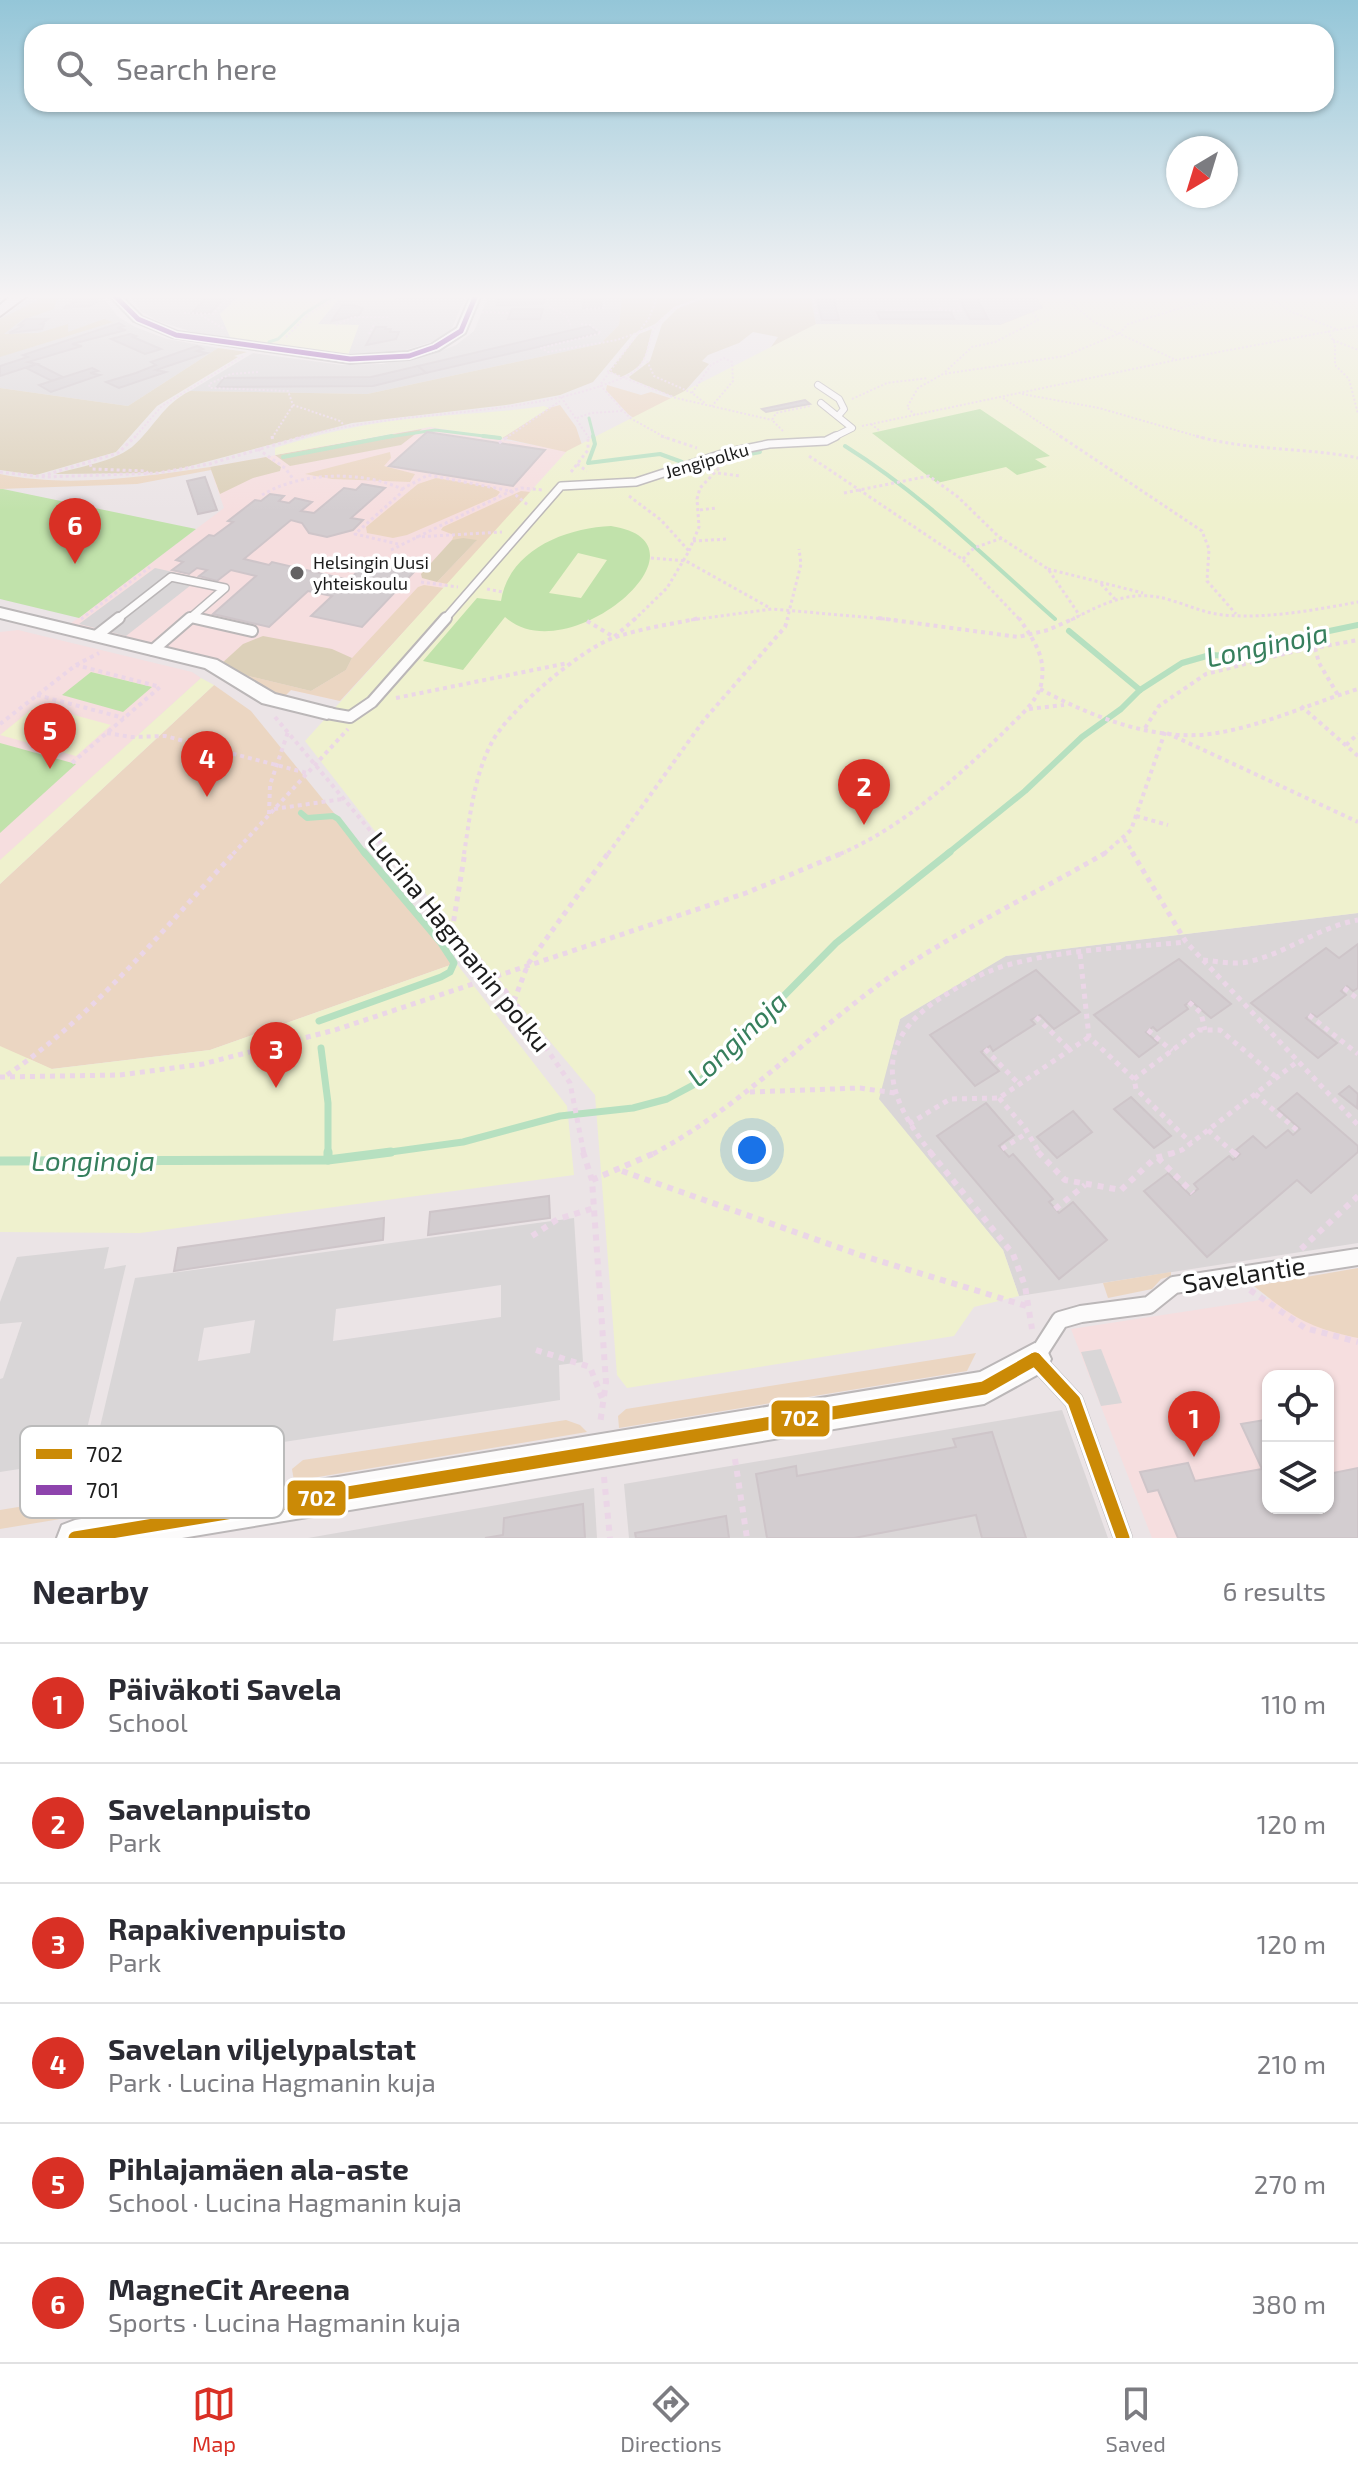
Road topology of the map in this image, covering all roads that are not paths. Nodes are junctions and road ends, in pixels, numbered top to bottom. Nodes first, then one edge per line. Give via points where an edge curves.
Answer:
1 (818, 385) dead end
2 (821, 403) road end
3 (838, 416) junction
4 (521, 531) junction
5 (534, 533) dead end
6 (0, 613) edge
7 (191, 617) junction
8 (252, 631) dead end
9 (102, 642) junction
10 (153, 650) junction
11 (327, 713) joint
12 (1358, 1257) edge
13 (1035, 1359) junction
14 (284, 1503) edge
15 (195, 1518) edge
16 (75, 1538) edge
17 (1123, 1538) edge

1 - 3 lane via 842,404
2 - 3 lane
3 - 4 lane, Jengipolku via 852,428 826,441 725,453 636,482 561,486
4 - 5 lane
4 - 11 lane via 372,702 350,717
6 - 9 street
7 - 8 lane
7 - 9 lane via 225,588 171,577
7 - 10 lane
9 - 10 street
10 - 11 street via 211,664 269,699
12 - 13 lane, Savelantie via 1174,1285 1149,1305 1060,1320
13 - 14 street, Savelantie via 984,1388
13 - 17 lane via 1074,1401
15 - 16 street, Savelantie

